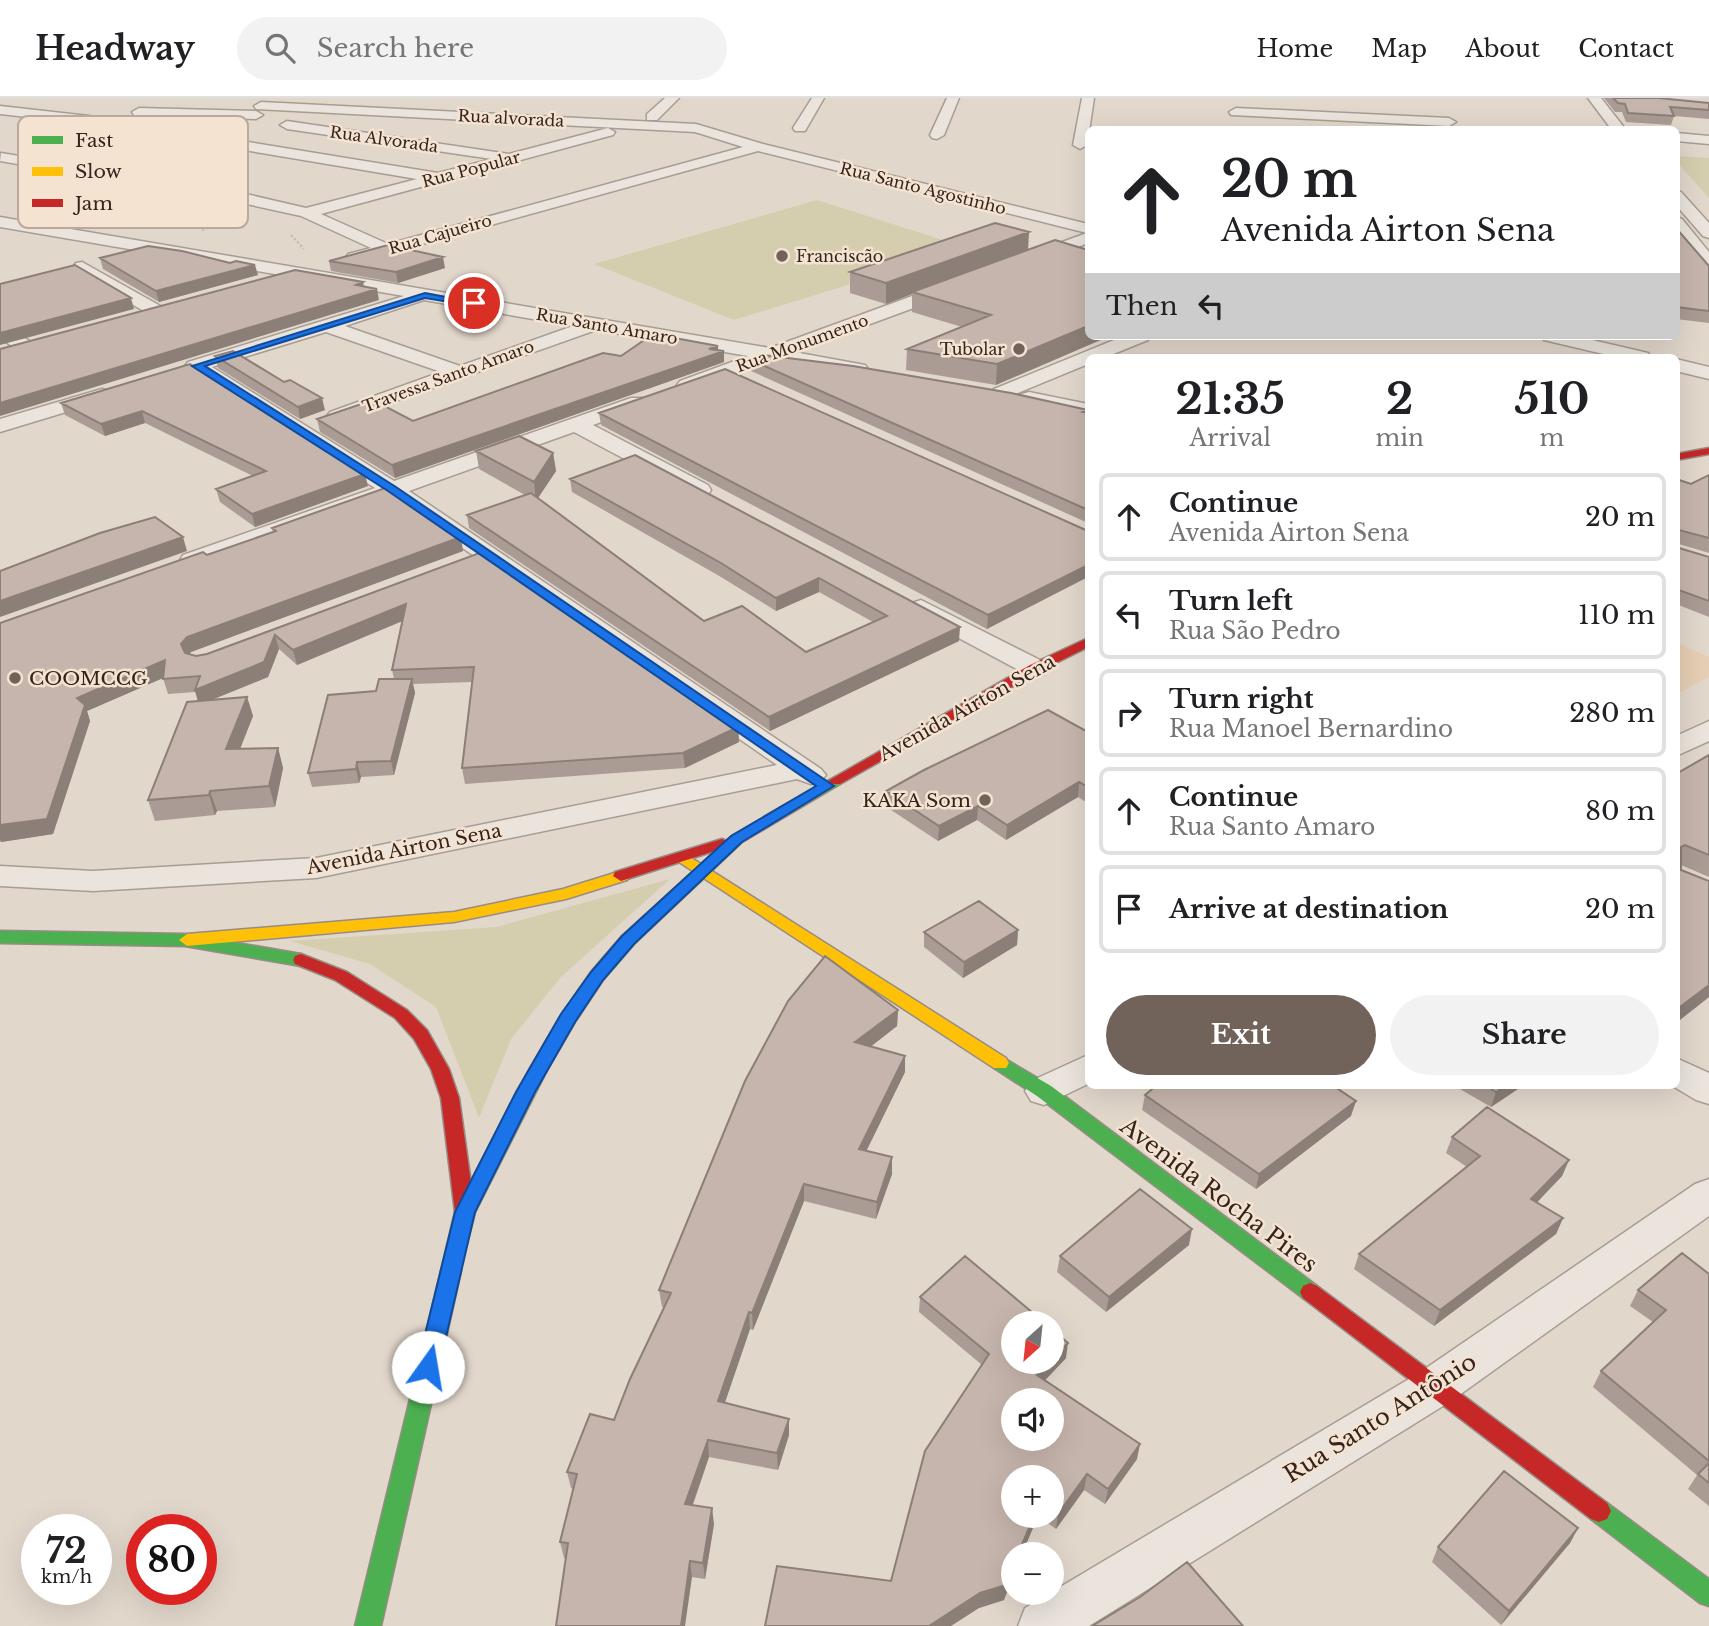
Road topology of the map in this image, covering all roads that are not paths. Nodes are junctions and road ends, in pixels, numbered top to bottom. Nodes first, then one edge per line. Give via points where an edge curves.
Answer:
1 (45, 98) edge
2 (673, 98) edge
3 (818, 98) edge
4 (953, 98) edge
5 (1088, 98) edge
6 (1589, 103) edge
7 (1235, 105) edge
8 (0, 110) edge
9 (258, 110) edge
10 (23, 111) junction
11 (48, 116) edge
12 (652, 117) dead end
13 (1448, 120) edge
14 (636, 124) junction
15 (1239, 126) edge
16 (1599, 126) edge
17 (1615, 126) edge
18 (800, 128) dead end
19 (937, 135) dead end
20 (248, 136) edge
21 (1680, 137) edge
22 (1709, 140) edge
23 (1080, 145) dead end
24 (758, 147) junction
25 (248, 155) edge
26 (514, 158) junction
27 (440, 178) junction
28 (248, 194) edge
29 (1680, 200) edge
30 (306, 213) junction
31 (0, 222) edge
32 (18, 225) edge
33 (1680, 227) edge
34 (34, 228) edge
35 (1085, 228) edge
36 (1709, 233) edge
37 (1085, 239) edge
38 (386, 249) junction
39 (1709, 263) edge
40 (1012, 266) edge
41 (1687, 266) edge
42 (82, 267) edge
43 (1709, 269) edge
44 (299, 274) junction
45 (974, 280) edge
46 (261, 285) edge
47 (425, 295) junction
48 (132, 319) edge
49 (596, 324) junction
50 (325, 325) junction
51 (0, 330) edge
52 (1130, 340) edge
53 (1568, 340) edge
54 (0, 354) edge
55 (770, 354) junction
56 (1096, 354) edge
57 (1628, 354) edge
58 (1085, 358) edge
59 (197, 366) junction
60 (1680, 366) edge
61 (727, 371) junction
62 (459, 372) junction
63 (878, 372) edge
64 (1709, 373) edge
65 (171, 374) edge
66 (752, 382) edge
67 (118, 390) edge
68 (1085, 409) edge
69 (576, 424) junction
70 (0, 426) edge
71 (300, 429) junction
72 (1707, 452) edge
73 (1680, 456) edge
74 (392, 489) junction
75 (721, 501) edge
76 (486, 554) junction
77 (461, 564) edge
78 (170, 568) edge
79 (902, 597) edge
80 (1085, 643) edge
81 (1035, 668) junction
82 (1709, 729) edge
83 (1680, 746) edge
84 (814, 778) junction
85 (737, 839) junction
86 (682, 858) junction
87 (701, 871) junction
88 (0, 876) edge
89 (0, 937) edge
90 (185, 940) junction
91 (1085, 1070) edge
92 (1680, 1073) edge
93 (1709, 1090) edge
94 (1044, 1091) junction
95 (1709, 1195) edge
96 (465, 1212) junction
97 (1435, 1387) junction
98 (1709, 1594) edge
99 (368, 1626) edge
100 (1042, 1626) edge

1 - 10 street
2 - 12 street
3 - 18 street
4 - 19 street
5 - 23 street
6 - 16 street
6 - 17 street
7 - 13 street
7 - 15 street
8 - 10 street
9 - 10 street
9 - 14 street, Rua alvorada
9 - 20 street
9 - 26 street, Rua Alvorada
10 - 11 street
14 - 24 street, Rua alvorada via 696,128
14 - 26 street, Rua Popular
21 - 22 street
24 - 35 street, Rua Santo Agostinho
24 - 38 street, Rua Cajueiro
25 - 27 street
26 - 27 street, Rua Popular
27 - 30 street, Rua Popular
28 - 30 street
29 - 36 street
30 - 38 street
31 - 32 street, Rua Santo Amaro
33 - 39 street
34 - 44 street, Rua Santo Amaro
37 - 40 street
38 - 44 street, Rua Cajueiro
41 - 43 street
42 - 48 street via 165,311
44 - 46 street, Rua Cajueiro
44 - 47 street, Rua Santo Amaro
45 - 55 street, Rua Monumento
47 - 49 street, Rua Santo Amaro
47 - 50 street
49 - 55 street, Rua Santo Amaro
49 - 62 street, Travessa Santo Amaro
50 - 59 street
50 - 62 street
51 - 54 street via 32,345
52 - 56 street
53 - 57 street
55 - 61 street, Rua Monumento
55 - 63 street, Rua Santo Amaro
58 - 68 street via 994,392
59 - 65 street
59 - 71 street
60 - 64 street
61 - 66 street
61 - 69 street, Rua Monumento
62 - 71 street, Travessa Santo Amaro
67 - 70 street
69 - 74 street, Rua Monumento
69 - 75 street
71 - 74 street
72 - 73 main road
74 - 76 street
74 - 78 street, Rua Monumento
76 - 77 street
76 - 84 street
79 - 81 street
80 - 81 main road, Avenida Airton Sena
81 - 84 main road, Avenida Airton Sena
82 - 83 street
84 - 85 main road, Avenida Airton Sena
84 - 88 street, Avenida Airton Sena via 316,868 93,881
85 - 86 main road, Avenida Airton Sena
85 - 87 main road, Avenida Airton Sena
86 - 87 main road, Avenida Rocha Pires
86 - 90 main road, Avenida Airton Sena via 566,894 454,917
87 - 94 main road, Avenida Rocha Pires
87 - 96 main road, Avenida Airton Sena via 597,976 537,1072
89 - 90 main road
90 - 96 main road via 292,957 341,976 401,1014 421,1035 450,1098
91 - 94 street
92 - 93 street
94 - 97 main road, Avenida Rocha Pires
95 - 97 street, Rua Santo Antônio
96 - 99 main road
97 - 98 main road, Avenida Rocha Pires
97 - 100 street, Rua Santo Antônio

